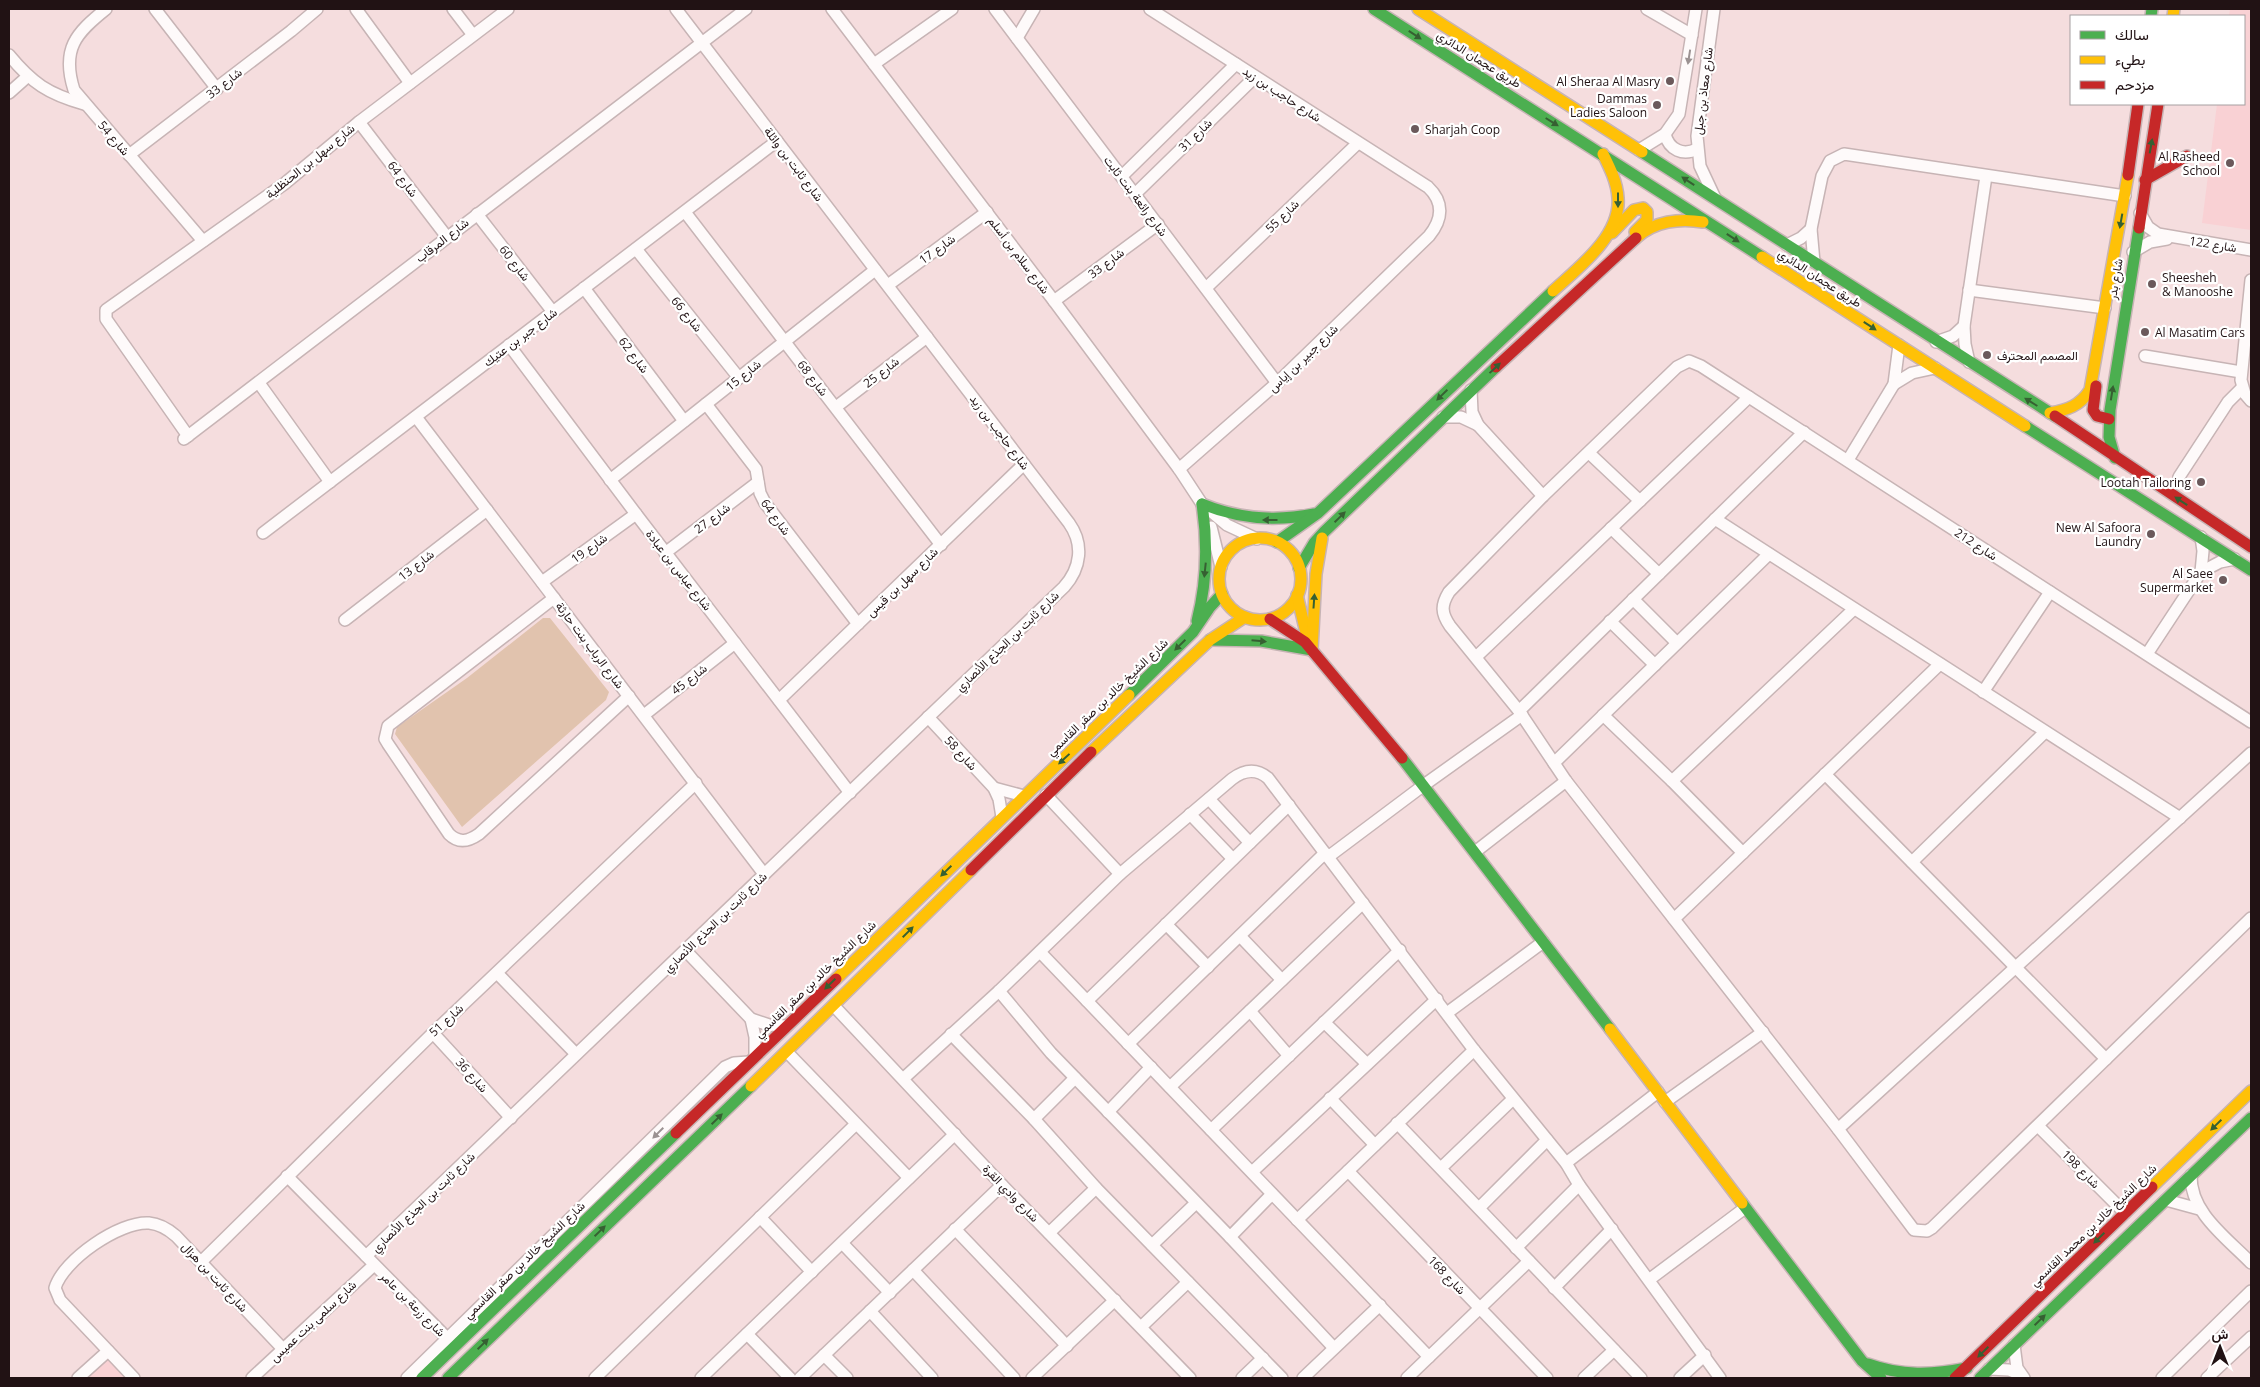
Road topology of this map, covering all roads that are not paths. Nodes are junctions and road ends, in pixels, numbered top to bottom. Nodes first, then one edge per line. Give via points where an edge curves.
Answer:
1 (106, 9) edge
2 (155, 9) edge
3 (317, 9) edge
4 (356, 9) edge
5 (453, 9) edge
6 (508, 9) edge
7 (676, 9) edge
8 (746, 9) edge
9 (832, 9) edge
10 (952, 9) edge
11 (995, 9) edge
12 (1034, 9) edge
13 (1150, 9) edge
14 (1374, 9) edge
15 (1418, 9) edge
16 (1647, 9) edge
17 (1696, 9) edge
18 (1714, 9) edge
19 (473, 35) junction
20 (1692, 35) junction
21 (1017, 38) junction
22 (701, 42) junction
23 (9, 55) edge
24 (874, 64) junction
25 (1236, 64) junction
26 (27, 76) junction
27 (1255, 76) junction
28 (410, 83) junction
29 (217, 89) junction
30 (9, 93) edge
31 (84, 104) junction
32 (2138, 105) edge
33 (2158, 105) edge
34 (359, 122) junction
35 (1665, 134) junction
36 (777, 141) junction
37 (1358, 143) junction
38 (1697, 149) junction
39 (1639, 150) junction
40 (1603, 154) junction
41 (129, 155) junction
42 (2187, 156) dead end
43 (1122, 176) junction
44 (1986, 176) junction
45 (1414, 179) joint
46 (2145, 180) junction
47 (1135, 194) junction
48 (2125, 196) junction
49 (1716, 199) junction
50 (685, 212) junction
51 (987, 212) junction
52 (2140, 212) junction
53 (477, 214) junction
54 (1158, 224) junction
55 (1713, 226) junction
56 (1811, 230) junction
57 (447, 237) junction
58 (2174, 238) junction
59 (1603, 239) junction
60 (203, 241) junction
61 (1787, 245) junction
62 (636, 249) junction
63 (2251, 250) edge
64 (2133, 252) junction
65 (1616, 255) junction
66 (1814, 262) junction
67 (876, 270) junction
68 (2251, 280) edge
69 (888, 285) junction
70 (584, 288) junction
71 (1206, 288) junction
72 (1969, 290) junction
73 (1054, 301) junction
74 (2105, 308) junction
75 (553, 312) junction
76 (1964, 326) junction
77 (2100, 334) junction
78 (926, 336) junction
79 (785, 341) junction
80 (1936, 342) junction
81 (509, 345) junction
82 (1899, 345) junction
83 (2144, 356) dead end
84 (1969, 362) junction
85 (1935, 368) junction
86 (2241, 372) junction
87 (739, 378) junction
88 (259, 383) junction
89 (1277, 384) junction
90 (1894, 384) junction
91 (2247, 387) edge
92 (1471, 390) junction
93 (1749, 396) junction
94 (2251, 401) edge
95 (706, 404) junction
96 (836, 408) junction
97 (2050, 413) junction
98 (416, 417) junction
99 (1443, 417) junction
100 (2109, 419) junction
101 (684, 421) junction
102 (1478, 425) junction
103 (1804, 432) junction
104 (186, 437) joint
105 (1590, 453) junction
106 (2115, 458) junction
107 (1848, 460) junction
108 (1024, 464) junction
109 (1179, 468) junction
110 (2180, 477) dead end
111 (610, 480) junction
112 (330, 482) junction
113 (758, 482) junction
114 (1543, 496) junction
115 (1640, 500) junction
116 (1202, 504) junction
117 (487, 510) junction
118 (1318, 513) junction
119 (636, 514) junction
120 (1715, 519) junction
121 (2176, 522) junction
122 (1611, 528) junction
123 (1324, 532) junction
124 (263, 533) dead end
125 (2201, 538) junction
126 (1257, 539) junction
127 (1277, 542) junction
128 (941, 545) junction
129 (2251, 546) edge
130 (665, 553) junction
131 (1769, 554) junction
132 (2251, 554) edge
133 (2235, 559) junction
134 (1221, 567) junction
135 (1299, 568) junction
136 (2251, 570) edge
137 (2201, 572) junction
138 (1659, 574) junction
139 (542, 582) junction
140 (1064, 587) joint
141 (2050, 592) junction
142 (1222, 594) junction
143 (1297, 595) junction
144 (554, 598) junction
145 (1633, 599) junction
146 (1854, 608) junction
147 (1245, 617) junction
148 (1270, 619) junction
149 (345, 620) dead end
150 (1610, 622) junction
151 (858, 624) junction
152 (1193, 632) junction
153 (1210, 640) junction
154 (735, 643) junction
155 (1677, 643) junction
156 (1312, 650) junction
157 (2147, 654) junction
158 (1476, 657) junction
159 (1940, 664) junction
160 (1655, 665) junction
161 (1983, 692) junction
162 (629, 696) junction
163 (779, 700) junction
164 (1521, 713) junction
165 (644, 715) junction
166 (1603, 715) junction
167 (928, 717) junction
168 (2251, 722) edge
169 (2045, 732) junction
170 (2251, 753) edge
171 (1554, 763) junction
172 (1826, 774) junction
173 (1672, 781) junction
174 (1566, 782) junction
175 (696, 784) junction
176 (1424, 785) junction
177 (994, 788) junction
178 (850, 793) junction
179 (1046, 795) junction
180 (1024, 796) junction
181 (1209, 799) junction
182 (1289, 805) junction
183 (1190, 814) junction
184 (1002, 817) junction
185 (2180, 818) junction
186 (1250, 842) junction
187 (1475, 852) junction
188 (1743, 853) junction
189 (1327, 855) junction
190 (1233, 859) junction
191 (1912, 862) junction
192 (764, 874) junction
193 (1120, 874) junction
194 (1363, 903) junction
195 (2251, 918) edge
196 (1674, 919) junction
197 (1166, 924) junction
198 (1240, 936) junction
199 (874, 942) junction
200 (1544, 942) junction
201 (1400, 950) junction
202 (686, 951) junction
203 (1040, 952) junction
204 (1208, 967) junction
205 (2016, 967) junction
206 (496, 973) junction
207 (865, 975) junction
208 (1282, 980) junction
209 (999, 991) junction
210 (1436, 999) junction
211 (1087, 1001) junction
212 (834, 1006) junction
213 (1250, 1011) junction
214 (1448, 1013) junction
215 (751, 1020) junction
216 (1324, 1022) junction
217 (787, 1026) junction
218 (1763, 1032) junction
219 (433, 1033) junction
220 (951, 1034) junction
221 (1128, 1044) junction
222 (1474, 1050) junction
223 (787, 1052) junction
224 (576, 1054) junction
225 (1289, 1056) junction
226 (752, 1059) junction
227 (2106, 1059) junction
228 (1367, 1064) junction
229 (1151, 1068) junction
230 (904, 1078) junction
231 (1075, 1078) junction
232 (1170, 1087) junction
233 (2251, 1091) edge
234 (1658, 1092) junction
235 (697, 1094) junction
236 (1330, 1098) junction
237 (1514, 1099) junction
238 (1665, 1102) junction
239 (707, 1103) junction
240 (1108, 1112) junction
241 (511, 1118) junction
242 (2251, 1118) edge
243 (1034, 1119) junction
244 (1398, 1123) junction
245 (856, 1124) junction
246 (2038, 1126) junction
247 (1838, 1129) junction
248 (1211, 1130) junction
249 (955, 1134) junction
250 (1547, 1140) junction
251 (1375, 1145) junction
252 (1566, 1163) junction
253 (1441, 1168) junction
254 (1348, 1171) junction
255 (1252, 1172) junction
256 (2192, 1175) junction
257 (287, 1176) junction
258 (908, 1178) junction
259 (1002, 1185) junction
260 (1579, 1185) junction
261 (1096, 1188) junction
262 (1272, 1194) junction
263 (2166, 1200) junction
264 (1196, 1203) junction
265 (1478, 1208) junction
266 (1745, 1208) junction
267 (2199, 1209) junction
268 (2125, 1213) junction
269 (760, 1217) junction
270 (1297, 1220) junction
271 (955, 1229) junction
272 (1612, 1229) junction
273 (1049, 1233) junction
274 (1230, 1237) junction
275 (843, 1244) junction
276 (1152, 1245) junction
277 (1516, 1248) junction
278 (370, 1260) junction
279 (1529, 1261) junction
280 (201, 1262) junction
281 (2251, 1264) edge
282 (913, 1270) junction
283 (812, 1272) junction
284 (1650, 1279) junction
285 (1188, 1282) junction
286 (1554, 1288) junction
287 (2251, 1291) edge
288 (890, 1292) junction
289 (1115, 1300) junction
290 (1380, 1306) junction
291 (1480, 1308) junction
292 (870, 1311) junction
293 (1141, 1327) junction
294 (747, 1334) junction
295 (2251, 1337) edge
296 (451, 1343) junction
297 (2014, 1345) junction
298 (1067, 1346) junction
299 (1334, 1348) junction
300 (283, 1349) junction
301 (1614, 1350) junction
302 (108, 1351) junction
303 (824, 1355) junction
304 (1705, 1355) junction
305 (1429, 1357) junction
306 (1263, 1358) junction
307 (1862, 1362) junction
308 (1967, 1368) junction
309 (1989, 1369) junction
310 (2022, 1377) edge
311 (78, 1378) edge
312 (134, 1378) edge
313 (252, 1378) edge
314 (407, 1378) edge
315 (422, 1378) edge
316 (448, 1378) edge
317 (596, 1378) edge
318 (701, 1378) edge
319 (790, 1378) edge
320 (800, 1378) edge
321 (847, 1378) edge
322 (932, 1378) edge
323 (1014, 1378) edge
324 (1032, 1378) edge
325 (1190, 1378) edge
326 (1242, 1378) edge
327 (1282, 1378) edge
328 (1303, 1378) edge
329 (1407, 1378) edge
330 (1547, 1378) edge
331 (1584, 1378) edge
332 (1641, 1378) edge
333 (1680, 1378) edge
334 (1720, 1378) edge
335 (1863, 1378) edge
336 (1870, 1378) edge
337 (1881, 1378) edge
338 (1955, 1378) edge
339 (1980, 1378) edge
340 (2162, 1378) edge
341 (2207, 1378) edge

1 - 31 street, شارع 54 via 75,38 69,55 68,72 74,90
2 - 29 street
3 - 29 street, شارع 33
4 - 28 street
5 - 19 street
6 - 19 street, شارع سهل بن الحنظلية
7 - 22 street
8 - 22 street, شارع المرقاب
9 - 24 street, شارع سلام بن أسلم
10 - 24 street
11 - 21 street, شارع رائعة بنت ثابت
12 - 21 street
13 - 25 street, شارع حاجب بن زيد
14 -> 40 main road, طريق عجمان الدائري
15 - 39 main road, طريق عجمان الدائري
16 - 20 street
17 - 20 street, شارع معاذ بن جبل
18 - 38 street, شارع معاذ بن جبل
19 - 28 street, شارع سهل بن الحنظلية
20 -> 35 street, شارع معاذ بن جبل via 1681,108
21 - 43 street, شارع رائعة بنت ثابت
22 - 36 street, شارع ثابت بن وائلة
22 - 53 street, شارع المرقاب
23 - 26 street
24 - 51 street, شارع سلام بن أسلم
25 - 27 street, شارع حاجب بن زيد
25 - 43 street, شارع 31
26 - 30 street
26 - 31 street via 54,94
27 - 37 street, شارع حاجب بن زيد
27 - 47 street, شارع 31
28 - 34 street, شارع سهل بن الحنظلية
29 - 41 street, شارع 33
31 - 41 street, شارع 54
32 - 48 main road, شارع بدر
46 -> 33 main road, شارع بدر
34 - 57 street, شارع 64
34 - 60 street, شارع سهل بن الحنظلية via 284,184
35 - 38 street via 1671,146 1679,151
35 - 39 street, شارع معاذ بن جبل
36 - 50 street, شارع جبر بن عتيك
36 - 67 street, شارع ثابت بن وائلة
37 - 45 street, شارع حاجب بن زيد
37 - 71 street, شارع 55
38 - 49 street, شارع معاذ بن جبل via 1703,173
49 -> 39 main road, طريق عجمان الدائري
40 - 55 main road, طريق عجمان الدائري
40 -> 59 main road via 1616,182 1619,199 1614,224
41 - 60 street, شارع 54
42 - 46 main road
43 - 47 street, شارع رائعة بنت ثابت
44 - 48 street
44 - 56 street via 1844,154 1830,161 1826,168
44 - 72 street
45 - 89 street, شارع جبير بن إياس via 1432,191 1441,207 1439,221 1433,231
46 - 52 main road, شارع بدر
47 - 54 street, شارع رائعة بنت ثابت
48 -> 74 main road, شارع بدر
49 - 61 main road, طريق عجمان الدائري
50 - 62 street, شارع جبر بن عتيك
50 - 79 street, شارع 68
51 - 69 street, شارع 17
51 - 73 street, شارع سلام بن أسلم
52 - 58 street, شارع 122 via 2153,231
52 - 64 main road, شارع بدر
53 - 57 street, شارع المرقاب
53 - 75 street, شارع 60
54 - 71 street, شارع رائعة بنت ثابت
54 - 73 street, شارع 33
55 - 65 main road via 1695,220 1666,222 1648,229
55 -> 82 main road, طريق عجمان الدائري
56 - 61 street
56 - 66 street
57 - 88 street, شارع المرقاب
58 - 63 street, شارع 122
58 - 64 street, شارع 122 via 2150,242
59 - 65 main road via 1619,228 1634,210 1640,208 1647,212 1647,220
59 -> 118 main road
60 - 104 street, شارع سهل بن الحنظلية via 105,313
61 - 66 main road, طريق عجمان الدائري
62 - 70 street, شارع جبر بن عتيك
62 - 87 street, شارع 66
100 -> 64 main road, شارع بدر
92 -> 65 main road
66 - 80 main road, طريق عجمان الدائري
67 - 69 street, شارع ثابت بن وائلة
67 - 79 street, شارع 15
68 - 86 street
69 - 78 street, شارع حاجب بن زيد
70 - 75 street, شارع جبر بن عتيك
70 - 101 street, شارع 62
71 - 89 street, شارع رائعة بنت ثابت
72 - 74 street
72 - 76 street
73 - 109 street, شارع سلام بن أسلم
74 - 77 main road, شارع بدر
75 - 81 street, شارع جبر بن عتيك
76 - 80 street via 1949,338
76 - 84 street
77 - 97 main road, شارع بدر via 2086,397 2075,407
77 - 100 main road via 2102,350 2093,410 2097,416
78 - 96 street, شارع 25
78 - 108 street, شارع حاجب بن زيد
79 - 87 street, شارع 15
79 - 96 street, شارع 68
80 - 84 main road, طريق عجمان الدائري
81 - 98 street, شارع جبر بن عتيك
81 - 111 street, شارع عباس بن عبادة
82 - 85 main road, طريق عجمان الدائري
82 - 90 street
83 - 86 street
97 -> 84 main road, طريق عجمان الدائري
85 - 90 street via 1912,373
85 - 121 main road, طريق عجمان الدائري
86 - 91 street
87 - 95 street, شارع 15
88 - 104 street, شارع المرقاب
88 - 112 street
89 - 109 street, شارع جبير بن إياس
90 - 107 street
91 - 94 street
91 - 110 street via 2228,402
92 - 99 main road
92 - 102 street via 1472,412
93 - 103 street, 212 شارع
93 - 105 street, 212 شارع via 1701,366 1689,362 1677,366
93 - 115 street
95 - 101 street, شارع 15
95 - 113 street, شارع 64 via 754,466
96 - 128 street, شارع 68
97 - 106 main road, طريق عجمان الدائري
98 - 112 street, شارع جبر بن عتيك
98 - 117 street, شارع الرباب بنت حارثة
99 - 102 street via 1461,417
123 -> 99 main road
100 - 106 main road, شارع بدر via 2110,445
101 - 111 street, شارع 15
102 - 114 street
103 - 107 street, 212 شارع
103 - 120 street
105 - 114 street
105 - 115 street
129 -> 106 main road, طريق عجمان الدائري
107 - 141 street, 212 شارع
108 - 128 street, شارع سهل بن قيس
108 - 140 street, شارع حاجب بن زيد via 1077,537 1077,568
109 - 116 street, شارع سلام بن أسلم
111 - 119 street, شارع عباس بن عبادة
112 - 124 street, شارع جبر بن عتيك
113 - 130 street, شارع 27
113 - 151 street, شارع 64 via 765,503
114 - 158 street via 1444,600 1442,606 1446,620
115 - 122 street
118 -> 116 main road via 1289,519 1259,520 1230,515
116 - 126 street, شارع سلام بن أسلم via 1226,525
116 - 134 street, شارع سلام بن أسلم
116 -> 152 main road via 1206,557 1202,603
117 - 139 street, شارع الرباب بنت حارثة
117 - 149 street, شارع 13
118 - 127 main road
119 - 130 street, شارع عباس بن عبادة
119 - 139 street, شارع 19
120 - 131 street
120 - 138 street
121 - 125 main road, طريق عجمان الدائري
121 - 132 main road via 2189,516
122 - 138 street
122 - 158 street
123 - 135 main road
156 -> 123 main road via 1316,574
125 - 133 main road, طريق عجمان الدائري
125 - 137 street
126 - 127 main road
126 - 134 main road via 1235,547
127 - 135 main road via 1291,553
128 - 151 street, شارع سهل بن قيس
130 - 154 street, شارع عباس بن عبادة
131 - 146 street
131 - 155 street
133 - 136 main road, طريق عجمان الدائري
133 - 137 street via 2220,562
134 - 142 main road
135 - 143 main road
137 - 157 street
138 - 145 street
139 - 144 street, شارع الرباب بنت حارثة
140 - 167 street, شارع ثابت بن الجذع الأنصاري
141 - 157 street, 212 شارع
141 - 161 street
142 - 147 main road via 1231,608
142 - 152 main road, شارع الشيخ خالد بن صقر القاسمي
143 - 148 main road via 1286,610
143 - 156 main road
144 - 162 street, شارع الرباب بنت حارثة
144 - 162 street via 388,726 385,738 388,744 450,834 454,839 465,841 479,834
145 - 150 street
145 - 155 street
146 - 159 street
146 - 173 street
147 - 148 main road
147 - 153 main road
148 - 156 main road via 1297,635
150 - 160 street
150 - 164 street
151 - 163 street, شارع سهل بن قيس
152 -> 180 main road, شارع الشيخ خالد بن صقر القاسمي
153 -> 156 main road via 1261,641
153 - 179 main road
154 - 163 street, شارع عباس بن عبادة
154 - 165 street, شارع 45
155 - 160 street
156 - 176 main road
157 - 168 street, 212 شارع
158 - 164 street
159 - 161 street
159 - 172 street
160 - 166 street
161 - 169 street
162 - 165 street, شارع الرباب بنت حارثة
163 - 178 street, شارع عباس بن عبادة
164 - 171 street
164 - 176 street
165 - 175 street, شارع الرباب بنت حارثة
166 - 171 street
166 - 173 street
167 - 177 street, شارع 58
167 - 178 street, شارع ثابت بن الجذع الأنصاري
169 - 185 street
169 - 191 street
170 - 185 street
171 - 174 street
172 - 188 street
172 - 191 street
173 - 188 street
174 - 187 street
174 - 196 street
175 - 192 street, شارع الرباب بنت حارثة
175 - 206 street, شارع 51
176 - 187 main road
176 - 189 street
177 - 180 street
177 - 184 street, شارع 58
178 - 192 street, شارع ثابت بن الجذع الأنصاري
179 - 193 street
207 -> 179 main road
180 - 184 main road, شارع الشيخ خالد بن صقر القاسمي
181 - 182 street via 1236,776 1256,771 1268,778
181 - 183 street
181 - 186 street
182 - 186 street
182 - 189 street
183 - 190 street
183 - 193 street
184 -> 199 main road, شارع الشيخ خالد بن صقر القاسمي
185 - 205 street
186 - 190 street
187 - 200 main road
188 - 196 street
189 - 194 street
189 - 198 street
190 - 197 street
191 - 205 street
192 - 202 street, شارع ثابت بن الجذع الأنصاري
193 - 203 street
194 - 201 street
194 - 208 street
195 - 227 street
196 - 218 street
197 - 204 street
197 - 211 street
198 - 204 street
198 - 208 street
199 - 207 main road via 886,936 890,939
199 -> 217 main road, شارع الشيخ خالد بن صقر القاسمي
200 - 214 street
200 - 234 main road
201 - 210 street
201 - 216 street
202 - 215 street
202 - 224 street, شارع ثابت بن الجذع الأنصاري
203 - 209 street
203 - 211 street
204 - 221 street
205 - 227 street
205 - 247 street
206 - 219 street, شارع 51
206 - 224 street
207 - 212 main road
208 - 213 street
209 - 220 street
209 - 231 street
210 - 214 street
210 - 228 street
211 - 221 street
212 - 223 main road
212 - 230 street, شارع وادي القرة
213 - 225 street
213 - 232 street
214 - 222 street
215 - 217 street
215 - 226 street via 755,1037
216 - 225 street
216 - 228 street
217 - 226 main road, شارع الشيخ خالد بن صقر القاسمي
218 - 238 street
218 - 247 street
219 - 241 street, شارع 36
219 - 257 street, شارع 51
220 - 230 street
220 - 243 street
221 - 229 street
222 - 237 street
222 - 244 street
223 - 245 street
316 -> 223 main road
224 - 241 street, شارع ثابت بن الجذع الأنصاري
225 - 248 street
226 - 235 street via 725,1067
226 - 239 main road, شارع الشيخ خالد بن صقر القاسمي
227 - 246 street
228 - 236 street
229 - 232 street
229 - 240 street
230 - 249 street, شارع وادي القرة
231 - 240 street
231 - 243 street
232 - 248 street
233 -> 268 main road, شارع الشيخ خالد بن محمد القاسمي
234 - 238 main road
234 - 252 street
235 - 239 main road
235 -> 296 street
236 - 251 street
236 - 255 street
237 - 250 street
237 - 253 street
238 - 266 main road
239 - 296 main road, شارع الشيخ خالد بن صقر القاسمي
240 - 264 street
241 - 278 street, شارع ثابت بن الجذع الأنصاري
242 - 256 main road
243 - 261 street
244 - 251 street
244 - 253 street
245 - 258 street
245 - 269 street
246 - 247 street via 1932,1228 1920,1232 1909,1225
246 - 268 street, شارع 198
248 - 255 street
249 - 258 street
249 - 259 street, شارع وادي القرة
250 - 252 street
250 - 265 street
251 - 254 street
252 - 260 street
253 - 265 street
254 - 270 street
254 - 291 street, شارع 168
255 - 262 street
256 - 263 main road
256 - 267 street via 2193,1196
257 - 278 street, شارع زرعة بن عامر
257 - 280 street, شارع 51
258 - 275 street
259 - 271 street
259 - 273 street, شارع وادي القرة
260 - 272 street
260 - 277 street
261 - 273 street
261 - 276 street
262 - 270 street
262 - 274 street
263 - 267 street
297 -> 263 main road
264 - 274 street
264 - 276 street
265 - 277 street
266 - 284 street
266 - 307 main road
267 - 281 street
268 -> 308 main road, شارع الشيخ خالد بن محمد القاسمي
269 - 283 street
269 - 317 street
270 - 290 street
271 - 282 street
271 - 298 street
272 - 284 street
272 - 286 street
273 - 289 street, شارع وادي القرة
274 - 299 street
275 - 283 street
275 - 288 street
276 - 285 street
277 - 279 street
278 - 296 street, شارع زرعة بن عامر
278 - 300 street, شارع سلمى بنت عميس
279 - 286 street
279 - 291 street
280 - 300 street, شارع ثابت بن هزال
280 - 302 street, شارع ثابت بن هزال via 168,1229 147,1223 107,1236 82,1254 60,1276 55,1288 60,1300
282 - 288 street
282 - 323 street
283 - 294 street
284 - 304 street
285 - 293 street
285 - 306 street
286 - 301 street
287 - 340 street
288 - 292 street
289 - 293 street, شارع وادي القرة
289 - 298 street
290 - 299 street
290 - 305 street
291 - 305 street
291 - 330 street, شارع 168
292 - 303 street
292 - 322 street
293 - 325 street, شارع وادي القرة
294 - 318 street
294 - 319 street
295 - 341 street
296 - 314 street
296 - 315 main road, شارع الشيخ خالد بن صقر القاسمي
297 - 309 main road
297 - 310 street via 2015,1360
298 - 324 street
299 - 328 street
300 - 313 street, شارع سلمى بنت عميس
301 - 331 street
301 - 332 street
302 - 311 street
302 - 312 street
303 - 320 street
303 - 321 street
304 - 333 street
304 - 334 street
305 - 329 street
306 - 326 street
306 - 327 street
307 - 308 main road via 1915,1376
307 - 335 main road
307 - 336 main road
307 - 337 main road
308 - 338 main road, شارع الشيخ خالد بن محمد القاسمي
309 - 310 street via 2009,1370
309 - 339 main road

